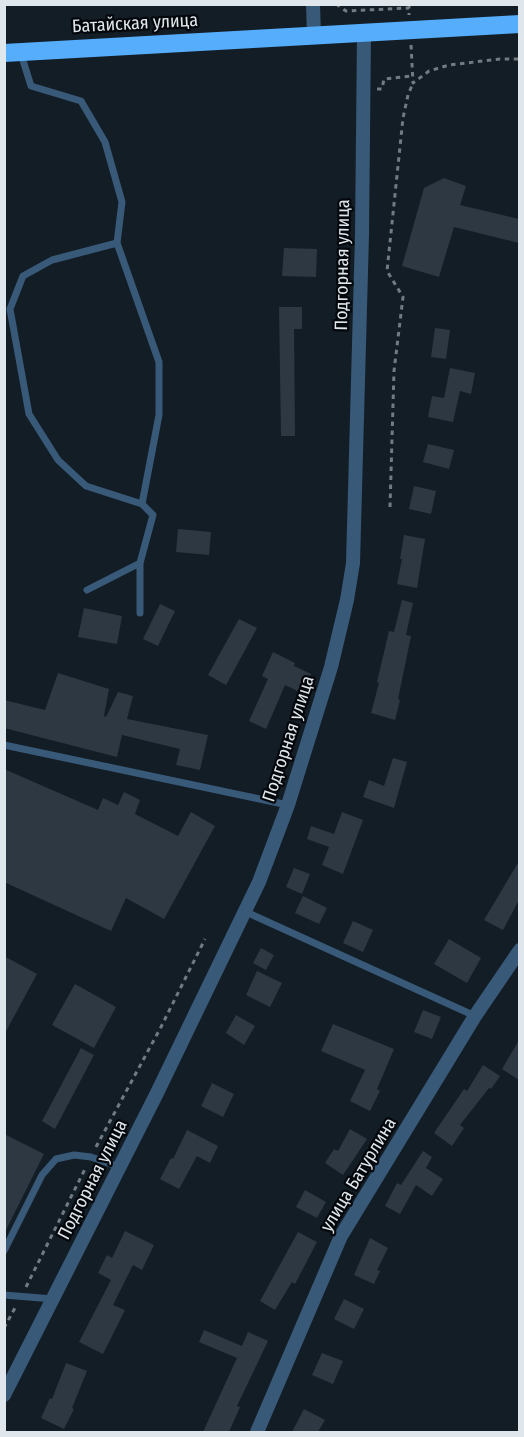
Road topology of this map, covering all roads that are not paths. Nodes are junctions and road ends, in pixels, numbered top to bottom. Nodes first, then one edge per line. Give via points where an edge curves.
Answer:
1 (313, 4) edge
2 (519, 24) edge
3 (364, 33) junction
4 (314, 36) junction
5 (12, 52) edge
6 (117, 243) junction
7 (142, 504) junction
8 (140, 563) junction
9 (87, 590) dead end
10 (140, 613) dead end
11 (4, 745) edge
12 (288, 805) junction
13 (246, 912) junction
14 (519, 950) edge
15 (475, 1016) junction
16 (120, 1167) junction
17 (4, 1251) edge
18 (4, 1295) edge
19 (53, 1299) junction
20 (4, 1395) edge
21 (257, 1432) edge

1 - 4 street
2 - 3 highway, Батайская улица
3 - 4 highway, Батайская улица
3 - 12 street, Подгорная улица via 353,563 331,668
4 - 5 highway, Батайская улица
5 - 6 lane via 31,86 81,101 105,142 122,202
6 - 7 lane via 159,362 159,415
6 - 7 lane via 52,260 23,276 10,309 29,414 58,460 86,486
7 - 8 lane via 153,515
8 - 9 lane
8 - 10 lane
11 - 12 lane
12 - 13 street, Подгорная улица
13 - 15 lane
13 - 16 street, Подгорная улица
14 - 15 street, улица Батурлина
15 - 21 street, улица Батурлина via 341,1236
16 - 17 lane via 91,1156 56,1159 42,1175
16 - 19 street, Подгорная улица
18 - 19 lane
19 - 20 street, Подгорная улица

